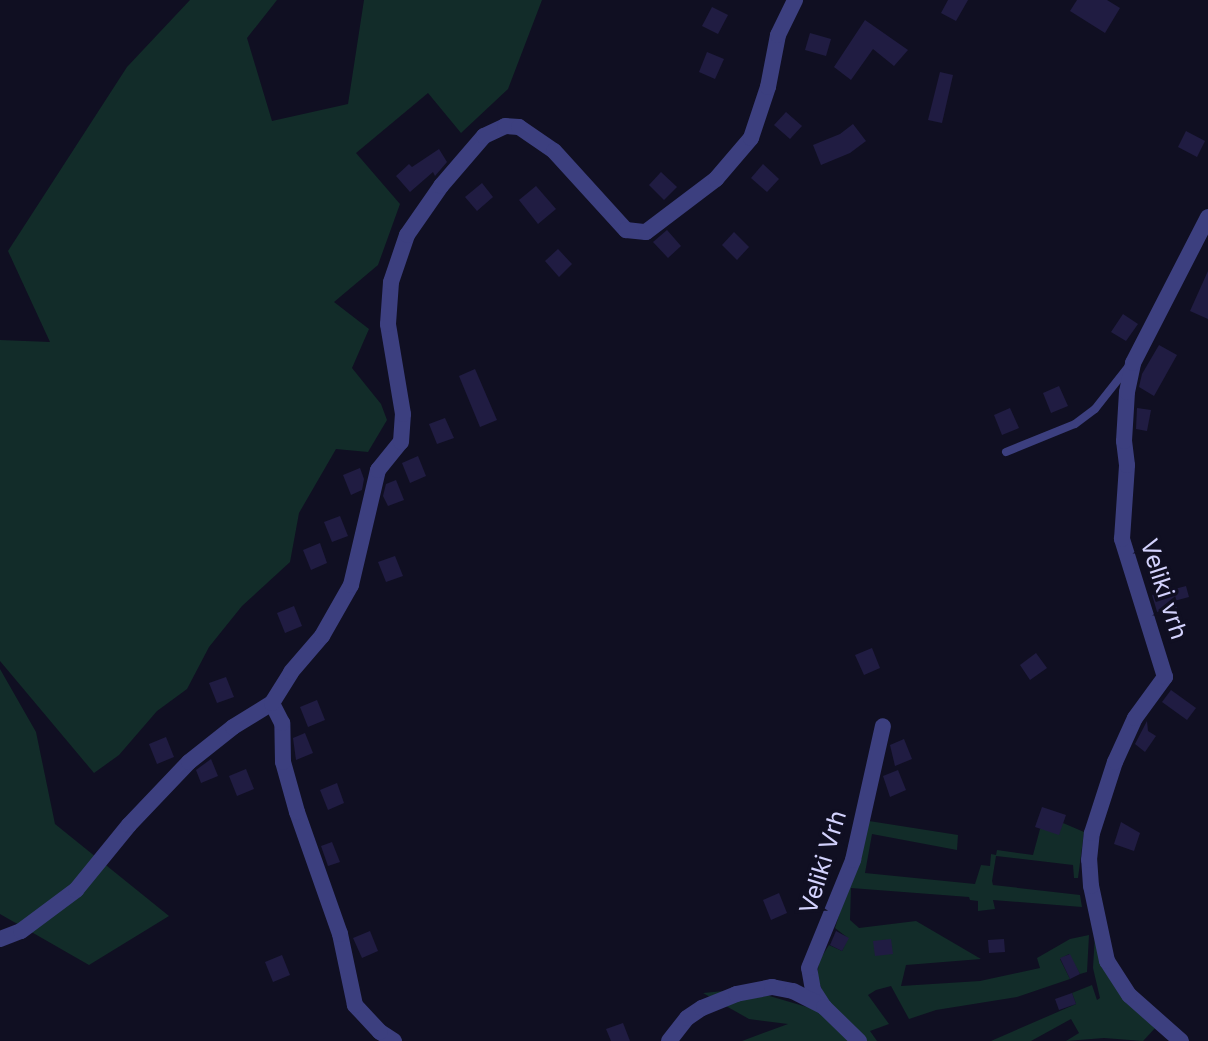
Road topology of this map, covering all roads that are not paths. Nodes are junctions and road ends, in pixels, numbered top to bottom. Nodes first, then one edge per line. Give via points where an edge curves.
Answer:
1 (795, 0) edge
2 (1208, 217) edge
3 (1133, 363) junction
4 (1006, 452) dead end
5 (272, 703) junction
6 (883, 726) dead end
7 (0, 939) edge
8 (824, 1007) junction
9 (394, 1041) edge
10 (669, 1041) edge
11 (859, 1041) edge
12 (1181, 1041) edge

1 - 5 street via 778,35 751,138 716,179 646,232 626,230 554,151 519,127 505,126 484,136 441,186 407,235 391,282 388,324 403,414 401,442 378,470 351,585 322,636
2 - 3 street, Veliki vrh
3 - 4 lane via 1095,409 1075,424
3 - 12 street, Veliki vrh via 1124,426 1122,539 1165,677 1135,718 1115,762 1092,833 1091,886 1102,947 1117,980
5 - 7 street via 189,762 76,890 21,931
5 - 9 street via 282,723 283,762 340,934 355,1005
6 - 8 street, Veliki Vrh via 853,860 809,968 813,990
8 - 10 street via 793,991 759,988 702,1008
8 - 11 street

